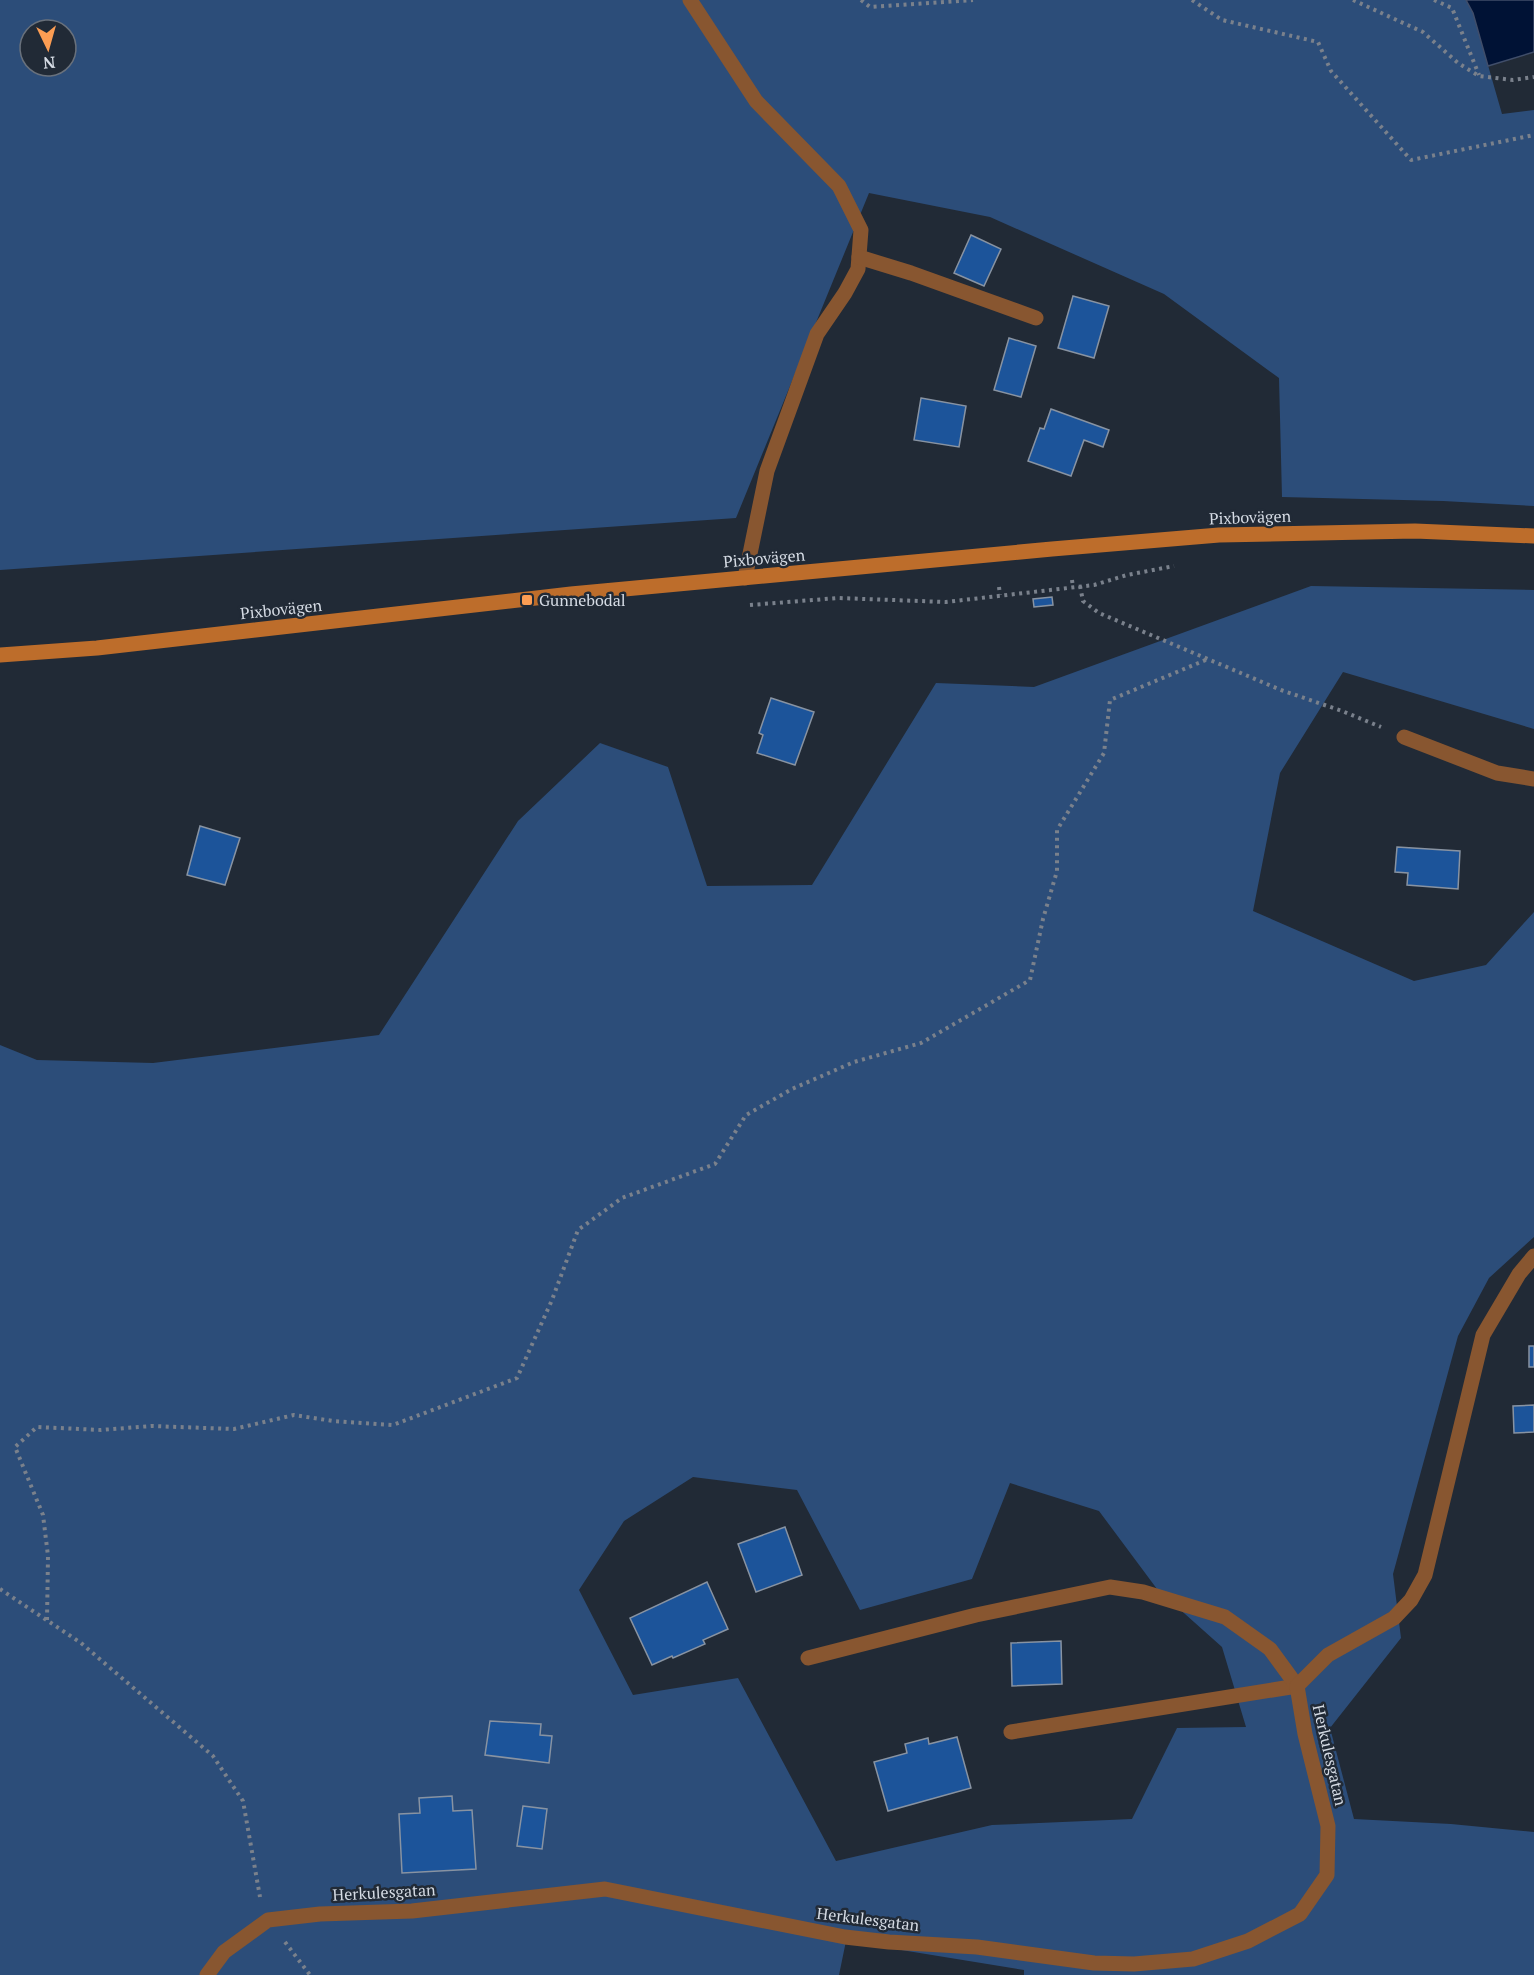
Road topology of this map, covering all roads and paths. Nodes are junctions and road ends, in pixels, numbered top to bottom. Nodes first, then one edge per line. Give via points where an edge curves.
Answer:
1 (690, 0) edge
2 (861, 0) edge
3 (973, 0) edge
4 (1192, 0) edge
5 (1353, 0) edge
6 (1434, 0) edge
7 (1479, 76) junction
8 (1534, 77) edge
9 (1534, 135) edge
10 (859, 257) junction
11 (1036, 318) dead end
12 (1534, 536) edge
13 (1182, 565) dead end
14 (745, 578) junction
15 (1072, 580) dead end
16 (1080, 586) junction
17 (999, 587) dead end
18 (1073, 587) junction
19 (1000, 595) junction
20 (739, 606) dead end
21 (0, 656) edge
22 (1208, 659) junction
23 (1404, 737) joint
24 (1534, 779) edge
25 (1534, 1256) edge
26 (0, 1589) edge
27 (47, 1620) junction
28 (808, 1658) dead end
29 (1296, 1686) junction
30 (1011, 1732) dead end
31 (268, 1920) junction
32 (207, 1975) edge
33 (310, 1975) edge

1 - 10 street via 756,101 839,186 861,230
2 - 3 path via 870,7
4 - 9 path via 1222,20 1318,42 1331,71 1411,159
5 - 7 path via 1424,32
6 - 7 path via 1452,8
7 - 8 path via 1513,80
10 - 11 street
10 - 14 street via 858,269 817,334 767,471
12 - 14 street, Pixbovägen via 1414,531 1218,535
13 - 16 path
14 - 21 street, Pixbovägen
15 - 18 path
16 - 18 path
16 - 22 path via 1083,601 1099,613
17 - 19 path
18 - 19 path
19 - 20 path via 946,602 838,598
22 - 23 path
22 - 27 path via 1110,700 1104,753 1057,830 1057,871 1029,980 921,1043 854,1062 792,1089 746,1115 715,1164 622,1198 579,1230 517,1378 393,1425 294,1415 234,1429 37,1427 15,1447 43,1515 48,1556
23 - 24 street via 1497,773
25 - 29 street via 1483,1335 1425,1575 1416,1592 1394,1618 1328,1655
26 - 27 path
27 - 31 path via 81,1643 213,1756 243,1801 258,1890
28 - 29 street, Herkulesgatan via 1110,1587 1143,1592 1225,1617 1270,1649
29 - 30 street
29 - 31 street, Herkulesgatan via 1328,1826 1327,1875 1300,1914 1248,1941 1193,1959 1094,1963 977,1947 845,1937 605,1889 412,1911
31 - 32 street, Herkulesgatan via 224,1952
31 - 33 path

